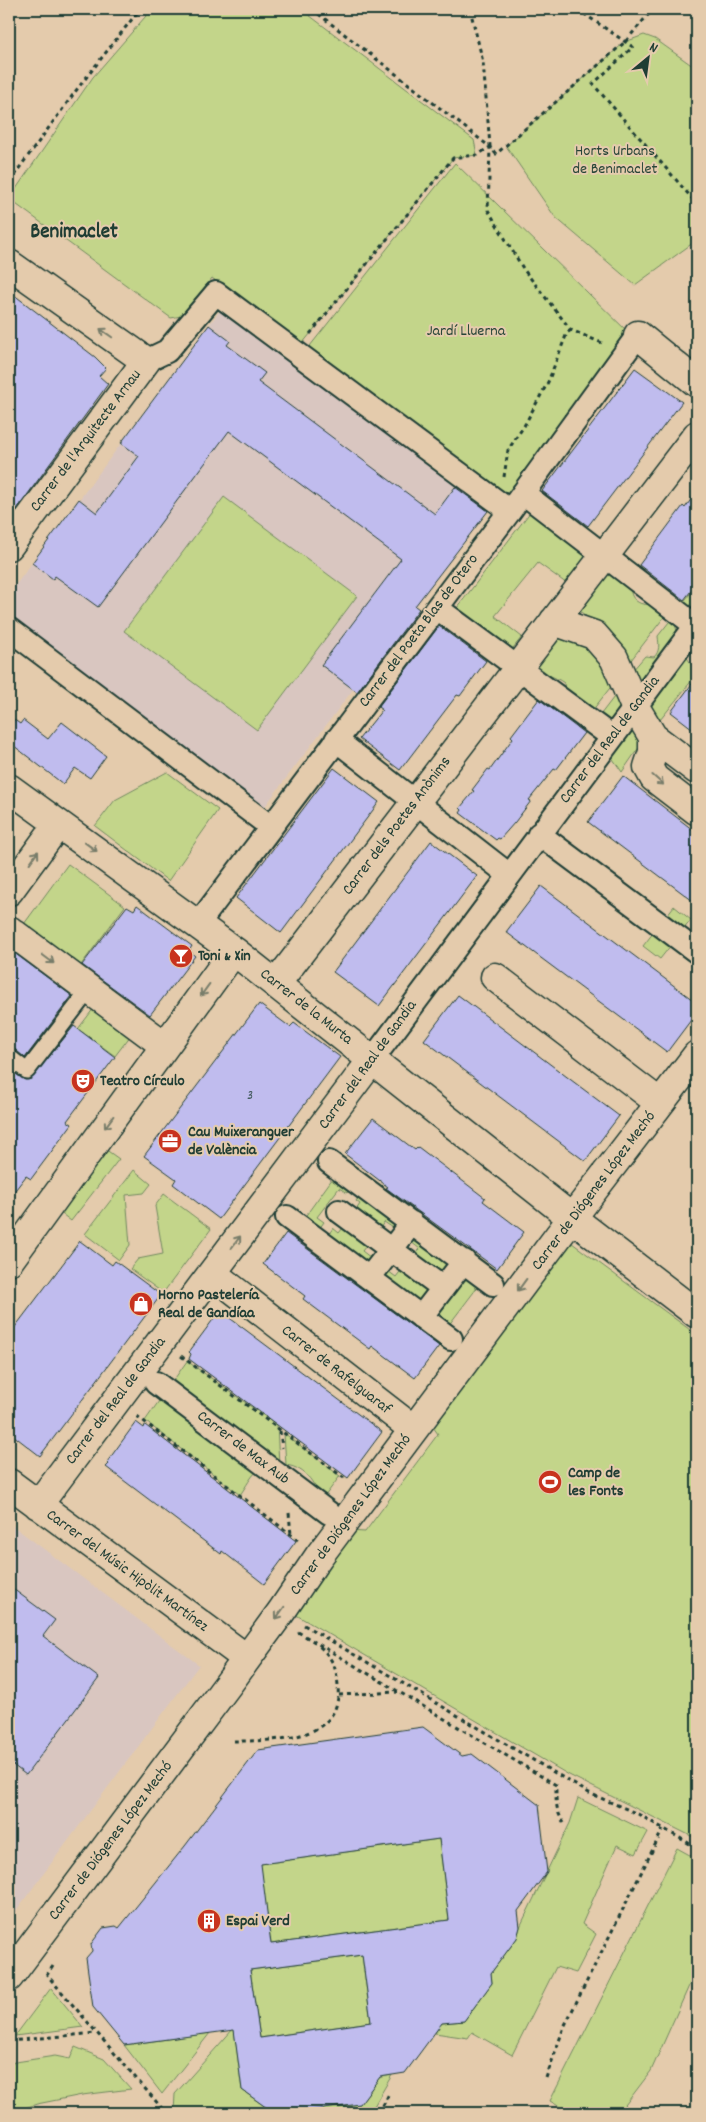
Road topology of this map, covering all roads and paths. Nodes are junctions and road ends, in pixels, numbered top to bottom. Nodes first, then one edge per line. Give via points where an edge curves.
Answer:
1 (140, 9) edge
2 (312, 9) edge
3 (470, 9) edge
4 (577, 9) edge
5 (653, 9) edge
6 (625, 42) junction
7 (490, 147) junction
8 (9, 182) edge
9 (697, 204) edge
10 (9, 264) edge
11 (571, 330) junction
12 (632, 343) junction
13 (297, 353) junction
14 (146, 361) junction
15 (697, 383) edge
16 (697, 435) edge
17 (523, 493) junction
18 (506, 509) junction
19 (9, 546) edge
20 (604, 557) junction
21 (437, 608) junction
22 (554, 621) junction
23 (696, 625) edge
24 (9, 629) edge
25 (518, 668) junction
26 (635, 707) junction
27 (612, 737) junction
28 (653, 737) junction
29 (336, 740) junction
30 (697, 770) edge
31 (9, 788) edge
32 (416, 802) junction
33 (697, 811) edge
34 (58, 824) junction
35 (271, 827) junction
36 (539, 834) junction
37 (508, 874) junction
38 (9, 891) edge
39 (198, 924) junction
40 (9, 930) edge
41 (234, 951) junction
42 (697, 952) edge
43 (495, 977) dead end
44 (276, 984) junction
45 (89, 990) junction
46 (164, 1045) junction
47 (697, 1055) edge
48 (9, 1057) edge
49 (372, 1060) junction
50 (660, 1103) junction
51 (328, 1162) dead end
52 (360, 1184) junction
53 (340, 1211) junction
54 (288, 1218) dead end
55 (572, 1218) junction
56 (412, 1223) junction
57 (318, 1240) junction
58 (391, 1249) junction
59 (9, 1261) edge
60 (464, 1261) junction
61 (212, 1273) junction
62 (369, 1278) junction
63 (492, 1284) dead end
64 (443, 1288) junction
65 (697, 1314) edge
66 (421, 1317) junction
67 (451, 1339) dead end
68 (178, 1355) dead end
69 (156, 1383) dead end
70 (134, 1413) dead end
71 (413, 1430) junction
72 (346, 1480) dead end
73 (9, 1483) edge
74 (38, 1505) junction
75 (329, 1513) dead end
76 (305, 1545) dead end
77 (278, 1615) junction
78 (313, 1640) junction
79 (246, 1658) junction
80 (399, 1692) junction
81 (339, 1695) junction
82 (234, 1741) dead end
83 (564, 1823) dead end
84 (663, 1829) junction
85 (697, 1848) edge
86 (58, 1959) dead end
87 (9, 1977) edge
88 (96, 2033) junction
89 (9, 2042) edge
90 (546, 2078) dead end
91 (390, 2092) dead end
92 (166, 2113) edge
93 (379, 2113) edge

1 - 8 path
2 - 7 path
3 - 7 path via 482,62
4 - 6 path
5 - 6 path
6 - 7 path via 496,154
6 - 9 path via 633,47 593,84
7 - 11 path via 488,210 524,270
7 - 13 path via 476,155 454,158
14 -> 10 street
11 - 12 path
11 - 18 path via 548,382 508,450 504,465
12 - 15 street
12 - 17 street, Carrer del Poeta Blas de Otero
13 - 14 street via 216,293 167,351
13 - 18 street
14 - 19 street, Carrer de l'Arquitecte Arnau
16 - 20 street
17 - 18 street, Carrer del Poeta Blas de Otero
17 - 20 street
18 - 21 street, Carrer del Poeta Blas de Otero
20 - 22 street, Carrer dels Poetes Anònims
20 - 23 street
21 - 25 street
21 - 29 street, Carrer del Poeta Blas de Otero
22 - 25 street, Carrer dels Poetes Anònims
22 - 26 street via 594,634 614,658
23 - 26 street, Carrer del Real de Gandia
24 - 35 street
25 - 27 street
25 - 32 street, Carrer dels Poetes Anònims
26 - 27 street, Carrer del Real de Gandia
26 - 28 street
27 - 36 street, Carrer del Real de Gandia
28 - 30 street
28 -> 33 street via 648,767 654,778
29 - 32 street
29 - 35 street, Carrer del Poeta Blas de Otero
31 - 34 street, Carrer de la Murta
32 - 37 street
32 - 44 street, Carrer dels Poetes Anònims
38 -> 34 street
34 -> 39 street, Carrer de la Murta
35 - 39 street, Carrer del Poeta Blas de Otero
36 - 37 street, Carrer del Real de Gandia
36 - 42 street
37 - 49 street, Carrer del Real de Gandia
39 - 41 street, Carrer de la Murta
40 -> 45 street
41 - 44 street, Carrer de la Murta
41 -> 46 street
43 - 50 street
44 - 49 street, Carrer de la Murta
45 - 46 street
45 - 48 lane via 27,1071
46 -> 59 street
47 - 50 street, Carrer de Diógenes López Mechó
49 - 55 street, Carrer de la Murta
61 -> 49 street, Carrer del Real de Gandia
50 - 55 street, Carrer de Diógenes López Mechó
51 - 52 street
52 - 53 street
52 - 56 street
53 - 57 street
53 - 58 street
54 - 57 street
55 - 65 street, Carrer de la Murta
55 -> 71 street, Carrer de Diógenes López Mechó
56 - 58 street
56 - 60 street
57 - 62 street
58 - 62 street
58 - 64 street
60 - 63 street
60 - 64 street
61 - 71 street, Carrer de Rafelguaraf
61 - 74 street, Carrer del Real de Gandia
62 - 66 street
64 - 66 street
66 - 67 street
68 - 72 path
69 - 75 street, Carrer de Max Aub
70 - 76 path
71 -> 77 street, Carrer de Diógenes López Mechó
73 - 74 street, Carrer del Músic Hipòlit Martínez
74 - 79 street, Carrer del Músic Hipòlit Martínez
77 - 78 path
77 - 79 street, Carrer de Diógenes López Mechó
77 - 84 path via 589,1793 638,1814
78 - 80 path
78 - 81 path via 337,1670
79 - 87 street, Carrer de Diógenes López Mechó
80 - 81 path
80 - 83 path via 556,1785 558,1814
81 - 82 path via 336,1709 315,1730 293,1738
84 - 85 path
84 - 90 path via 564,2027
86 - 88 path via 47,1975
88 - 89 path
88 - 92 path
91 - 93 path

